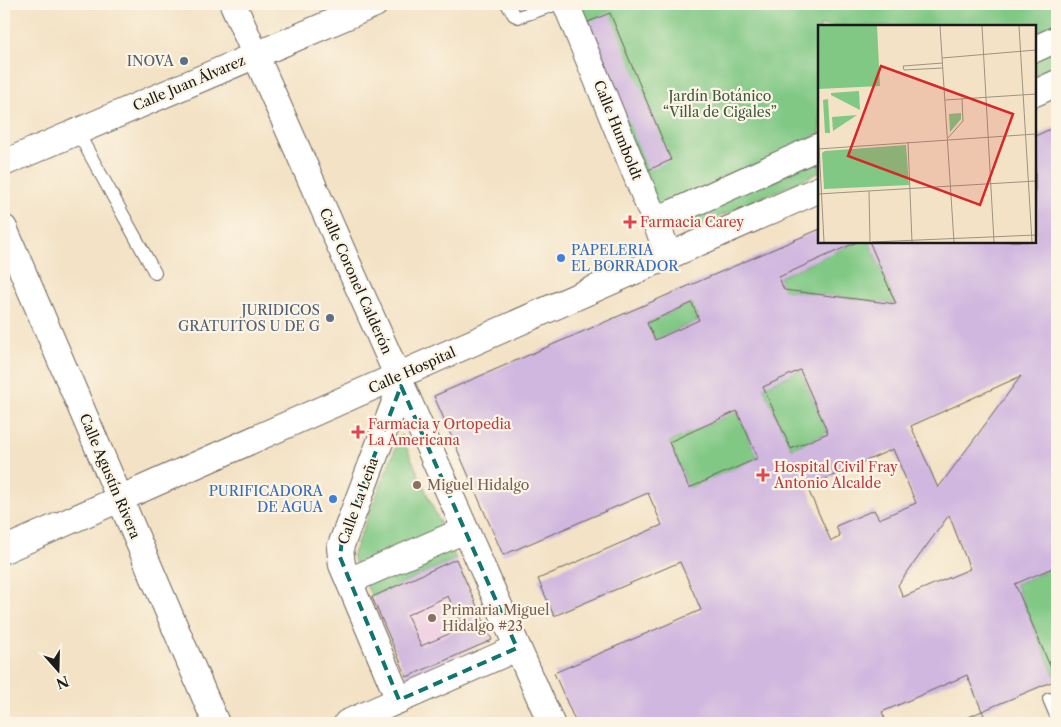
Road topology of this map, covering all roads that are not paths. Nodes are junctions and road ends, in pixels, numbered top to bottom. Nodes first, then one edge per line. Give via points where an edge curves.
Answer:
1 (233, 4) edge
2 (375, 4) edge
3 (507, 4) edge
4 (557, 4) edge
5 (566, 4) edge
6 (1057, 39) edge
7 (1036, 49) edge
8 (256, 55) junction
9 (1057, 83) edge
10 (1036, 93) edge
11 (77, 132) junction
12 (818, 147) edge
13 (4, 163) edge
14 (818, 189) edge
15 (670, 214) dead end
16 (4, 228) edge
17 (670, 255) junction
18 (154, 273) dead end
19 (399, 381) junction
20 (120, 499) junction
21 (466, 530) junction
22 (4, 550) edge
23 (349, 581) junction
24 (518, 648) junction
25 (1049, 699) dead end
26 (399, 700) junction
27 (1057, 718) edge
28 (216, 723) edge
29 (347, 723) edge
30 (551, 723) edge

1 - 8 street, Calle Coronel Calderón
2 - 8 street, Calle Juan Álvarez
3 - 4 lane via 518,17
5 - 17 street, Calle Humboldt
6 - 7 street
8 - 11 street, Calle Juan Álvarez
8 - 19 street, Calle Coronel Calderón
9 - 10 street
11 - 13 street, Calle Juan Álvarez
11 - 18 lane
12 - 15 street
14 - 17 street, Calle Hospital
16 - 20 street, Calle Agustín Rivera
17 - 19 street, Calle Hospital
19 - 20 street, Calle Hospital
19 - 21 street, Calle Coronel Calderón
19 - 23 street, Calle La Leña via 342,540 340,556
20 - 22 street, Calle Hospital
20 - 28 street, Calle Agustín Rivera
21 - 23 street
21 - 24 street, Calle Coronel Calderón
23 - 26 street, Calle La Leña
24 - 26 street
24 - 30 street, Calle Coronel Calderón
25 - 27 lane
26 - 29 street

